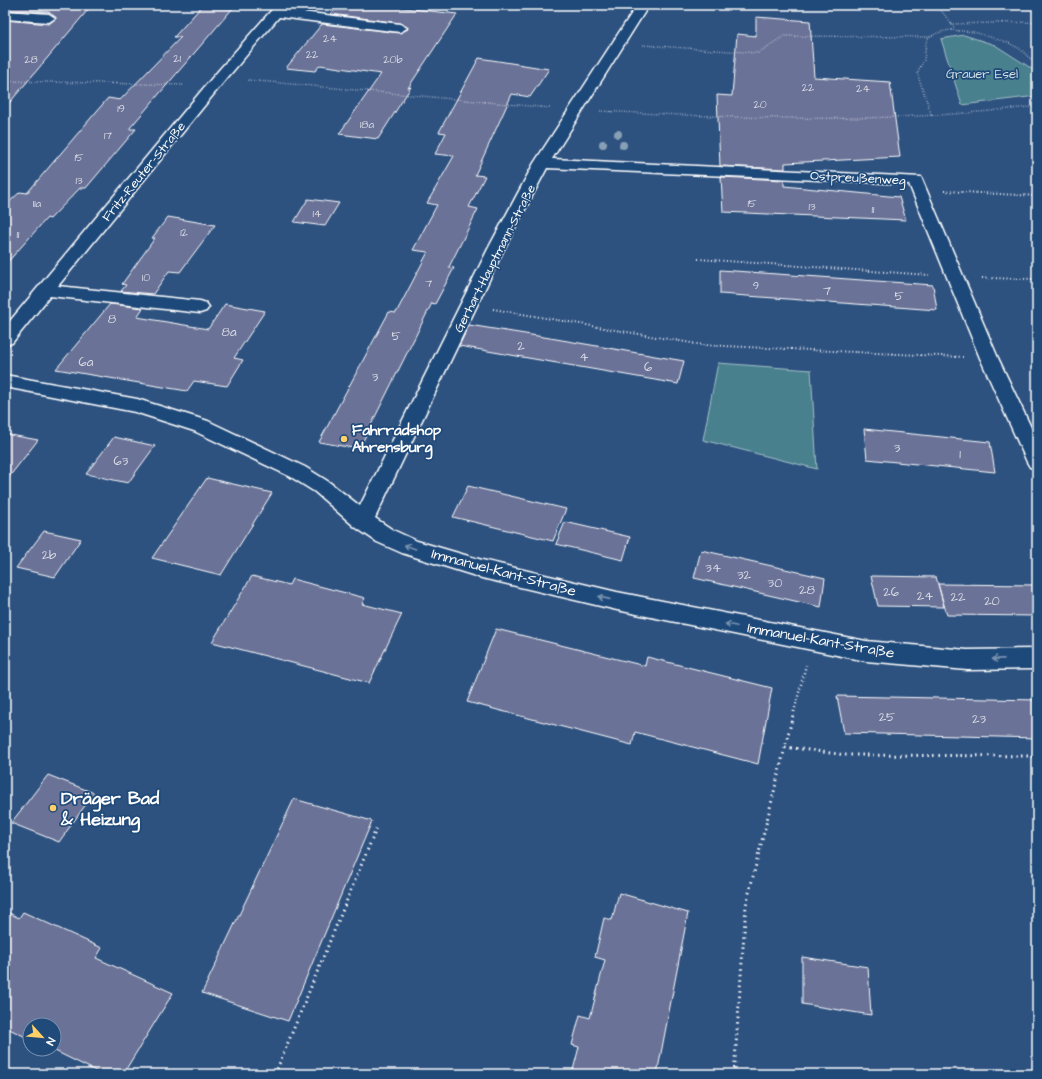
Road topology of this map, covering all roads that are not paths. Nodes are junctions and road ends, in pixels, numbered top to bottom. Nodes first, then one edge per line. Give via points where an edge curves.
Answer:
1 (643, 5) edge
2 (279, 9) edge
3 (5, 15) edge
4 (49, 18) dead end
5 (400, 28) dead end
6 (542, 163) junction
7 (46, 290) junction
8 (200, 307) dead end
9 (5, 339) edge
10 (5, 381) edge
11 (1037, 462) edge
12 (363, 521) junction
13 (1037, 659) edge

1 - 6 street, Gerhart-Hauptmann-Straße
2 - 5 street
2 - 7 street, Fritz-Reuter-Straße
3 - 4 street
6 - 11 street, Ostpreußenweg via 915,180 989,358
6 - 12 street, Gerhart-Hauptmann-Straße via 496,249
7 - 8 street
7 - 9 street, Fritz-Reuter-Straße
10 - 12 street, Immanuel-Kant-Straße via 137,406 201,426 298,472 322,487
13 -> 12 street, Immanuel-Kant-Straße via 967,660 866,651 811,641 617,601 482,569 410,547 385,536

